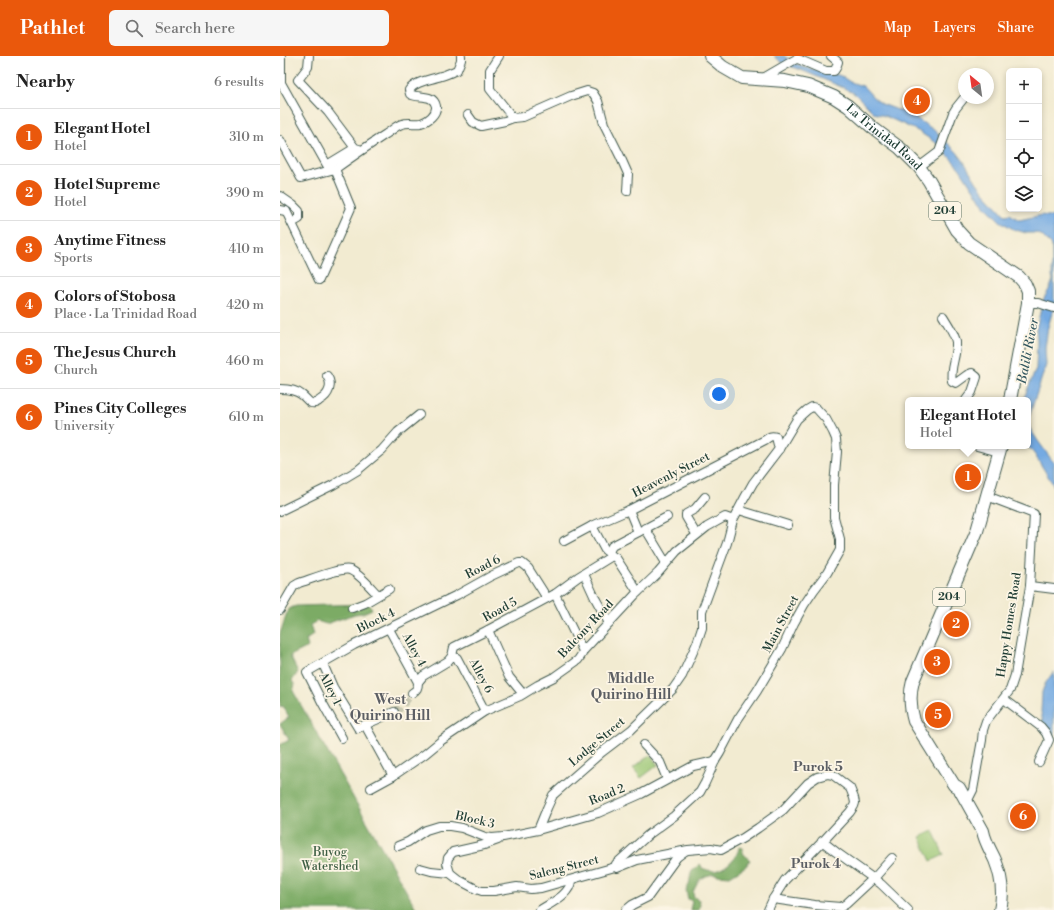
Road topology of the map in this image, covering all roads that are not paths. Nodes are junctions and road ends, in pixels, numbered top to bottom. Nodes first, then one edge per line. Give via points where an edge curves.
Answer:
1 (281, 56) edge
2 (309, 56) edge
3 (461, 56) edge
4 (499, 56) edge
5 (710, 56) edge
6 (831, 56) edge
7 (765, 80) junction
8 (959, 104) edge
9 (468, 115) dead end
10 (513, 118) junction
11 (280, 140) edge
12 (359, 149) junction
13 (919, 166) junction
14 (334, 168) junction
15 (627, 190) dead end
16 (280, 196) edge
17 (283, 211) edge
18 (292, 223) junction
19 (1028, 303) junction
20 (1054, 308) edge
21 (943, 316) dead end
22 (327, 376) dead end
23 (280, 389) edge
24 (968, 397) edge
25 (1011, 397) edge
26 (419, 415) dead end
27 (779, 449) junction
28 (1000, 449) edge
29 (705, 496) dead end
30 (987, 496) junction
31 (629, 510) junction
32 (739, 510) junction
33 (280, 511) edge
34 (667, 516) dead end
35 (727, 516) junction
36 (592, 526) junction
37 (788, 526) dead end
38 (641, 530) junction
39 (696, 534) junction
40 (564, 541) dead end
41 (610, 554) junction
42 (666, 563) junction
43 (584, 574) junction
44 (1030, 586) junction
45 (389, 589) dead end
46 (1054, 589) edge
47 (638, 592) junction
48 (555, 594) junction
49 (378, 595) junction
50 (457, 595) joint
51 (547, 598) junction
52 (352, 608) dead end
53 (280, 610) edge
54 (609, 623) junction
55 (389, 629) junction
56 (488, 630) junction
57 (583, 651) junction
58 (452, 656) junction
59 (323, 664) junction
60 (307, 672) joint
61 (418, 682) junction
62 (412, 693) tunnel mouth
63 (523, 694) junction
64 (1004, 699) junction
65 (485, 711) junction
66 (394, 712) tunnel mouth
67 (365, 725) junction
68 (342, 738) dead end
69 (644, 745) dead end
70 (715, 761) junction
71 (1039, 762) dead end
72 (393, 776) junction
73 (667, 780) junction
74 (954, 786) junction
75 (371, 788) dead end
76 (967, 802) junction
77 (538, 830) junction
78 (984, 834) junction
79 (503, 837) junction
80 (822, 841) junction
81 (398, 846) dead end
82 (688, 850) junction
83 (892, 858) dead end
84 (616, 867) junction
85 (420, 868) dead end
86 (450, 873) junction
87 (873, 878) junction
88 (570, 880) junction
89 (773, 899) junction
90 (540, 910) edge
91 (626, 910) edge
92 (768, 910) edge
93 (908, 910) edge
94 (993, 910) edge
95 (1000, 910) edge
96 (1007, 910) edge

1 - 12 street via 281,83 327,165
2 - 12 street via 308,67 298,80
3 - 12 street via 462,60 456,70 419,83 408,90 413,96 427,97 434,101 436,110 430,118 421,123 402,124
4 - 10 street via 490,70 490,89
5 - 7 highway, La Trinidad Road / 204 via 742,78
6 - 7 street via 838,63 835,70 830,72 798,59 768,75
7 - 13 highway, La Trinidad Road / 204 via 802,84 834,97 900,148
8 - 13 street via 939,152
9 - 10 street via 473,122 481,126
10 - 15 street via 523,117 571,96 587,91 593,93 598,101 604,124 628,174
11 - 14 street via 301,178
12 - 14 street
13 - 19 highway, La Trinidad Road / 204 via 962,237 1019,277 1028,291
14 - 18 street via 351,208 318,280
16 - 18 street via 299,211 299,219
17 - 18 street
19 - 20 street
19 - 25 highway, 204
21 - 24 street via 956,341 950,376 952,381 956,382 972,373 977,376
22 - 23 street via 330,389 325,397 313,404 300,394
26 - 33 street via 358,470 333,486
27 - 31 street, Heavenly Street via 776,437 769,437
27 - 32 street via 753,483
27 - 70 street, Main Street via 797,419 812,407 818,410 830,426 836,439 833,513 840,539 840,550 804,605 782,649
28 - 30 highway, 204
29 - 39 street via 695,509 686,514
30 - 44 street, Happy Homes Road via 1034,514
30 - 74 highway, 204 via 977,531 913,681 910,697 914,721
31 - 36 street, Heavenly Street
31 - 38 street
32 - 35 street
32 - 37 street
34 - 38 street, Road 5
35 - 39 street, Balcony Road
35 - 77 street, Lodge Street via 727,543 702,611 702,628 697,643 678,683 631,730 553,795
36 - 40 street, Heavenly Street
36 - 41 street via 605,550
38 - 41 street, Road 5 via 612,546
38 - 42 street
39 - 42 street, Balcony Road
41 - 43 street, Road 5
41 - 47 street via 616,558
42 - 47 street, Balcony Road
43 - 48 street, Road 5
43 - 54 street
44 - 46 street
44 - 64 street, Happy Homes Road via 1015,675
45 - 49 street
47 - 54 street, Balcony Road
48 - 51 street, Road 5
48 - 57 street
49 - 52 street
49 - 53 street via 352,571 344,569 294,586
50 - 51 street, Road 6 via 491,576 522,563
50 - 55 street, Block 4
51 - 56 street, Road 5
54 - 57 street, Balcony Road
55 - 59 street, Block 4
55 - 61 street, Alley 4
56 - 58 street, Road 5 via 454,647
56 - 63 street via 509,677
57 - 63 street, Balcony Road via 573,664
58 - 61 street via 448,662 423,676
58 - 65 street, Alley 6 via 457,658
59 - 60 street, Block 4
59 - 67 street via 333,688 358,728
60 - 68 street, Alley 1
61 - 62 street via 416,691
63 - 65 street, Balcony Road
64 - 71 street via 1046,733 1049,740
64 - 76 street, Happy Homes Road via 986,721 973,790
65 - 72 street, Balcony Road
66 - 67 street
67 - 72 street
69 - 73 street via 660,762
70 - 73 street, Road 2 via 693,766
70 - 84 street, Main Street via 700,792 684,808 648,835 616,864
72 - 75 street, Balcony Road
73 - 77 street, Road 2 via 598,813
74 - 76 highway, 204 via 959,788
74 - 94 highway, 204 via 954,791 991,865 995,887
76 - 78 highway, 204
77 - 79 street, Road 2
78 - 95 highway, 204 via 1001,881
78 - 96 highway, 204 via 988,834 1003,863 1008,881
79 - 81 street, Block 3 via 485,837 462,828 439,826 426,830
79 - 86 street via 484,845 453,852 447,863
80 - 82 street, Saleng Street via 850,812 855,803 850,788 828,774 808,783 783,810 730,846 721,850
80 - 87 street
80 - 89 street via 785,880
82 - 84 street, Saleng Street
82 - 91 street via 678,858 648,897
83 - 87 street
84 - 88 street, Saleng Street
85 - 86 street, Saleng Street
86 - 88 street, Saleng Street via 482,891 517,887 531,889
87 - 89 street via 841,907
87 - 93 street
88 - 90 street via 571,885 560,898
89 - 92 street

